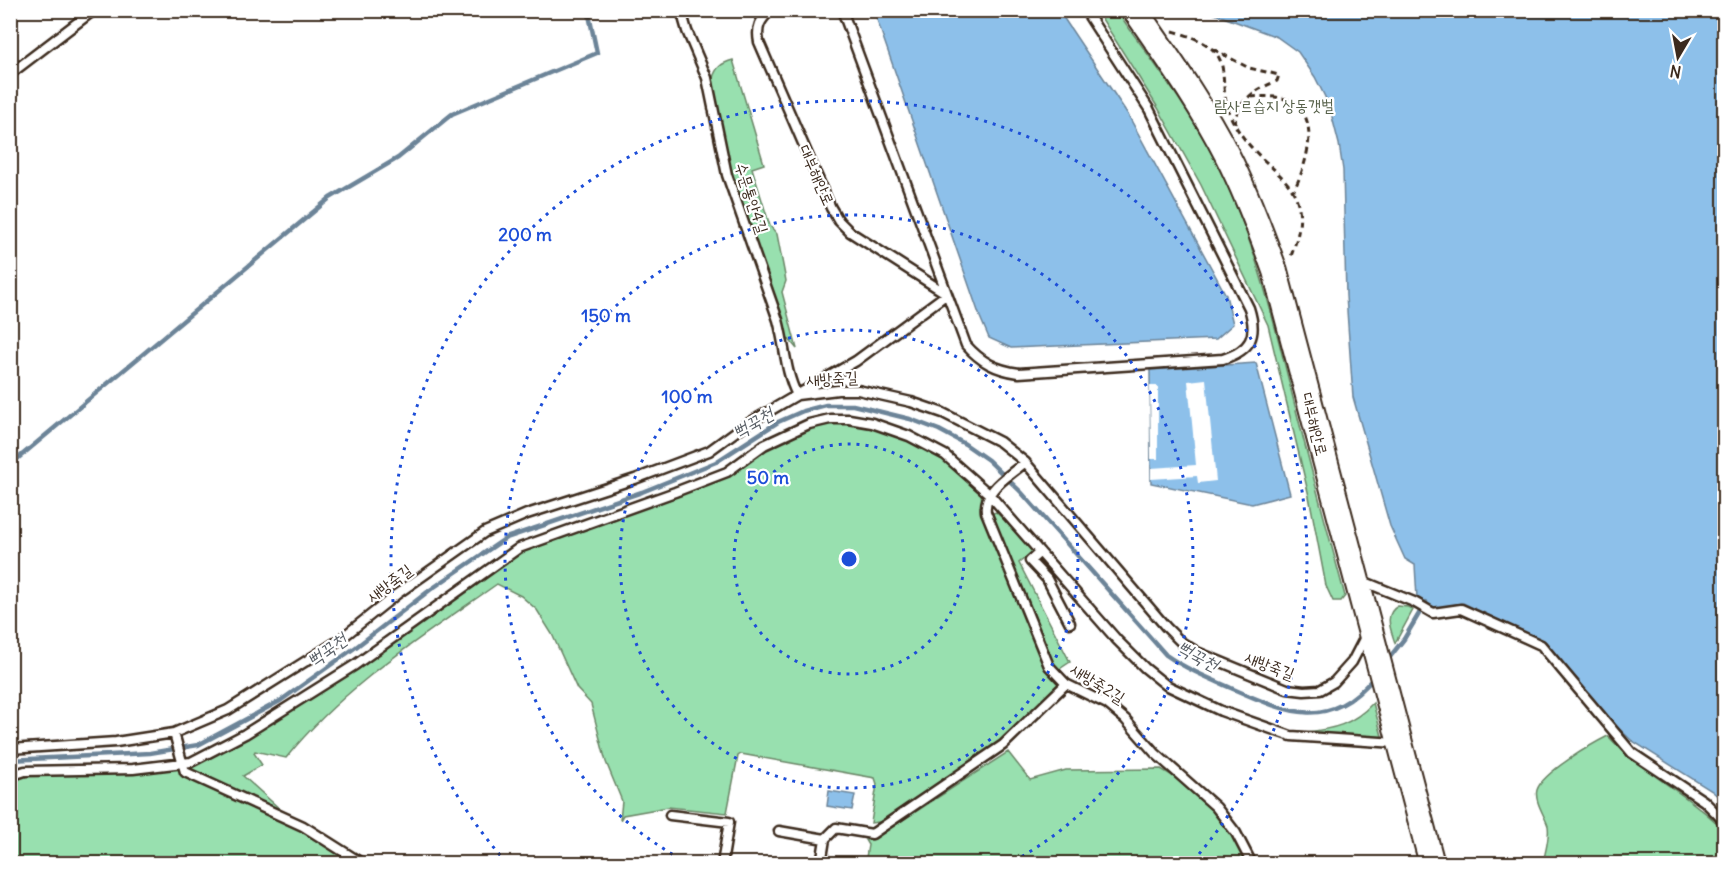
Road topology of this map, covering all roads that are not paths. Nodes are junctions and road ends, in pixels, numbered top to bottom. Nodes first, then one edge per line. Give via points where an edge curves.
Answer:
1 (94, 10) edge
2 (681, 10) edge
3 (771, 10) edge
4 (842, 10) edge
5 (1086, 10) edge
6 (1135, 10) edge
7 (10, 74) edge
8 (947, 294) junction
9 (797, 395) junction
10 (1022, 465) junction
11 (991, 492) junction
12 (1040, 552) junction
13 (1355, 578) junction
14 (1070, 622) dead end
15 (1371, 637) junction
16 (1066, 684) junction
17 (174, 733) junction
18 (1398, 733) junction
19 (10, 749) edge
20 (182, 761) junction
21 (10, 776) edge
22 (670, 815) dead end
23 (1725, 821) edge
24 (779, 831) dead end
25 (825, 839) junction
26 (363, 864) edge
27 (722, 864) edge
28 (821, 864) edge
29 (1252, 864) edge
30 (1432, 864) edge

1 - 7 lane
2 - 9 lane, 수문통안4길 via 707,78 727,175 778,320 789,376
3 - 8 lane, 대부해안로 via 760,21 759,42 831,208 850,232
4 - 8 lane
5 - 8 lane via 1161,132 1249,308 1253,337 1245,348 1223,359 1019,374 989,366 966,345
6 - 13 street, 대부해안로 via 1206,116 1258,224 1275,271
8 - 9 lane via 856,362
9 - 10 lane, 새방죽길 via 858,390 911,402 943,413 1000,442
9 - 17 lane, 새방죽길 via 709,451 485,531 338,641 228,710
10 - 11 lane
10 - 15 lane, 새방죽길 via 1166,627 1197,652 1287,689 1312,691 1341,675
11 - 12 lane
11 - 16 lane, 새방죽2길 via 985,503 986,512 1044,657
11 - 20 lane via 945,455 909,436 849,419 809,424 764,445 727,472 519,548 355,665 245,734 190,762
12 - 14 lane via 1030,561 1047,579
12 - 18 lane via 1117,640 1166,685 1291,736 1342,741
13 - 15 street, 대부해안로
13 - 23 lane via 1433,613 1461,609 1541,645 1632,753 1704,801
15 - 18 street, 대부해안로
16 - 25 lane via 1003,745 872,834 836,828
16 - 29 lane, 새방죽2길 via 1107,704 1216,807 1236,833
17 - 19 lane, 새방죽길 via 116,742
17 - 20 lane
18 - 30 street, 대부해안로
20 - 21 lane via 134,769 25,771
20 - 26 lane via 185,772 303,826
22 - 27 lane via 729,822
24 - 25 lane
25 - 28 lane

